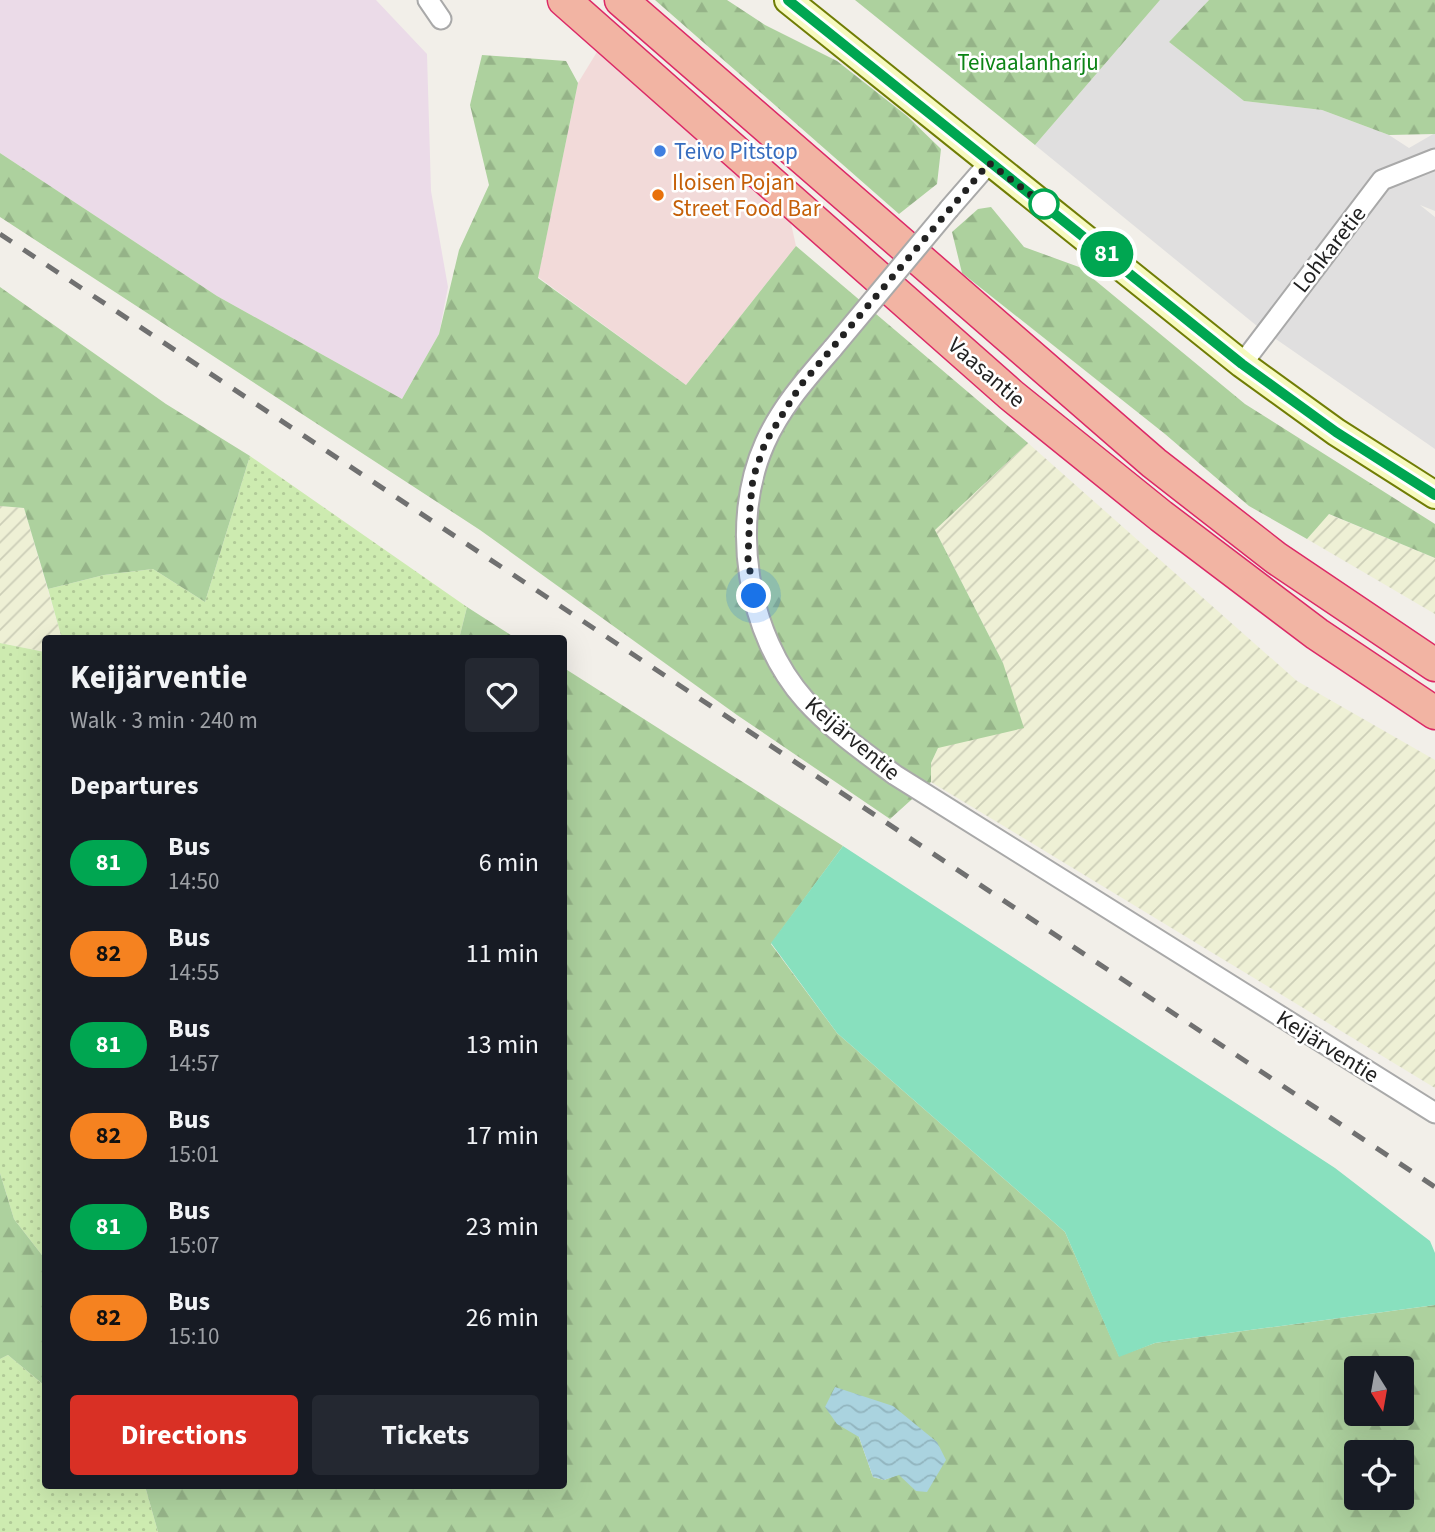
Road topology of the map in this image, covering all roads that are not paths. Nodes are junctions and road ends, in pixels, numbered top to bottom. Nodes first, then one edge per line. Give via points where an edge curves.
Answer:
1 (428, 0) edge
2 (564, 0) edge
3 (621, 0) edge
4 (788, 0) edge
5 (441, 19) dead end
6 (1435, 159) edge
7 (989, 163) junction
8 (1242, 364) junction
9 (1435, 495) edge
10 (1435, 665) edge
11 (1435, 713) edge
12 (1435, 1113) edge

1 - 5 street
2 - 11 highway, Vaasantie via 1044,421 1317,634
3 - 10 highway, Vaasantie via 1154,463 1276,558
4 - 7 main road
6 - 8 street, Lohkaretie via 1381,180
7 - 8 main road
7 - 12 street, Keijärventie, bridge via 800,386 765,443 753,478 750,507 748,559 758,615 804,698 895,775
8 - 9 main road

